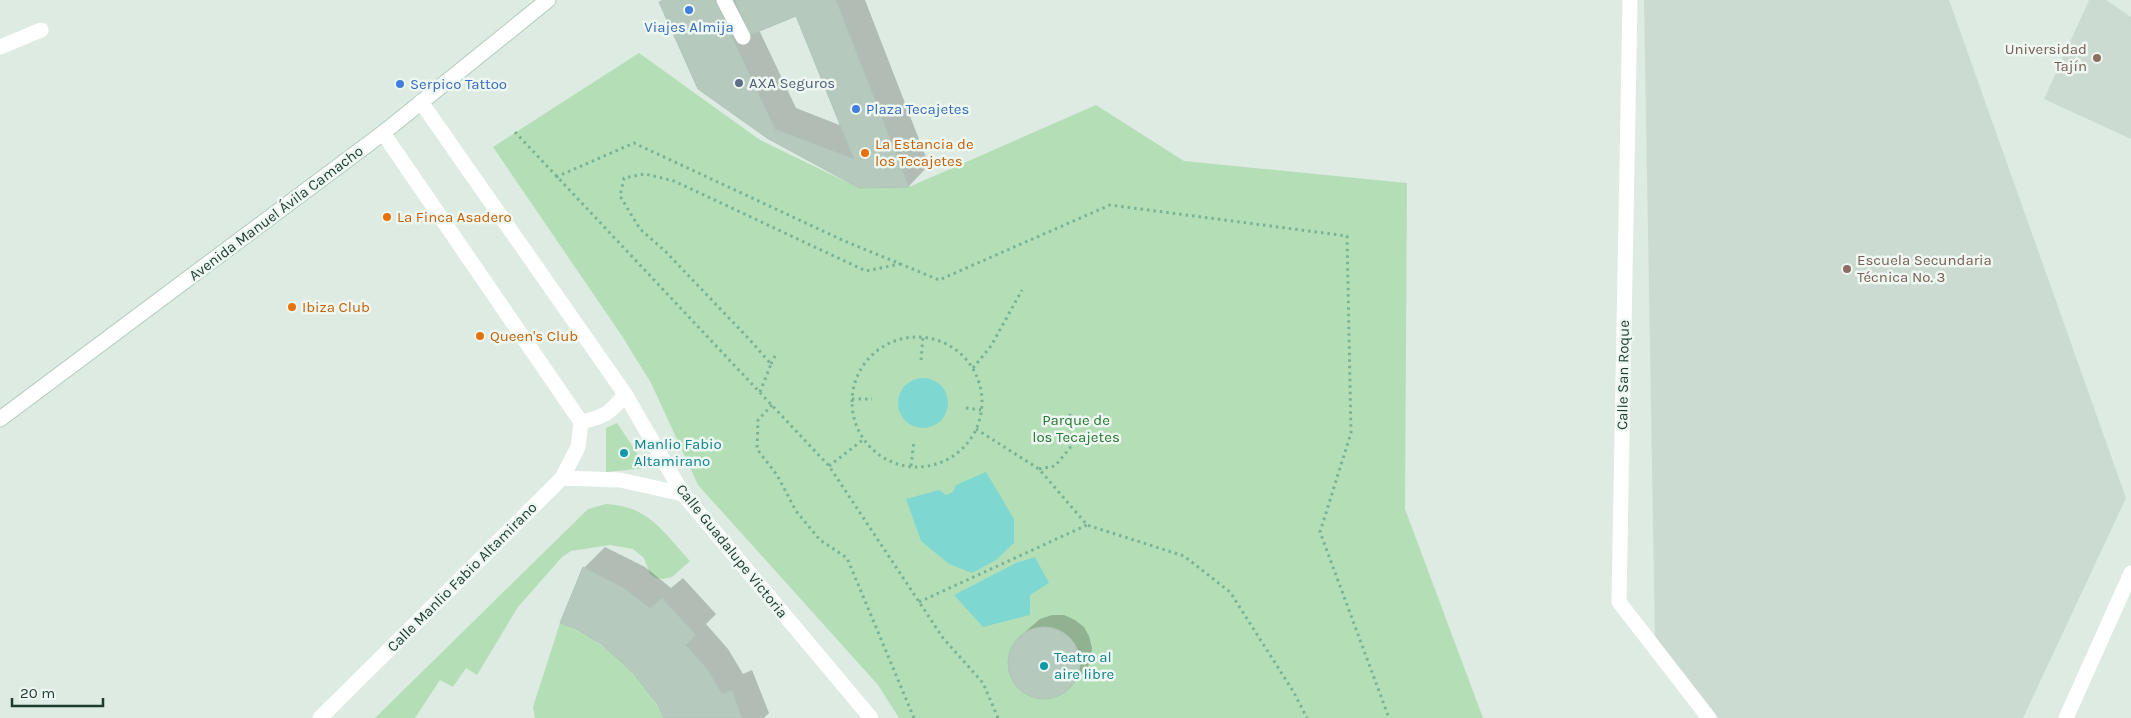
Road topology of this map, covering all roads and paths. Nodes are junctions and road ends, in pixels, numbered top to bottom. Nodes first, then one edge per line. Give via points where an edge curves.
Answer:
1 (548, 0) edge
2 (724, 0) edge
3 (1630, 0) edge
4 (41, 30) dead end
5 (743, 37) dead end
6 (0, 47) edge
7 (421, 102) junction
8 (515, 132) dead end
9 (383, 133) junction
10 (556, 177) junction
11 (900, 264) junction
12 (1022, 290) dead end
13 (923, 337) junction
14 (776, 354) dead end
15 (921, 360) dead end
16 (771, 364) junction
17 (973, 368) junction
18 (760, 392) junction
19 (625, 394) junction
20 (852, 398) junction
21 (872, 398) dead end
22 (772, 406) junction
23 (966, 408) dead end
24 (981, 410) junction
25 (1070, 412) dead end
26 (0, 419) edge
27 (581, 422) junction
28 (976, 429) junction
29 (864, 439) junction
30 (914, 440) dead end
31 (829, 466) junction
32 (911, 466) junction
33 (1039, 469) junction
34 (562, 478) junction
35 (682, 494) junction
36 (1087, 525) junction
37 (2131, 573) edge
38 (919, 602) junction
39 (320, 718) edge
40 (871, 718) edge
41 (914, 718) edge
42 (998, 718) edge
43 (1307, 718) edge
44 (1389, 718) edge
45 (1709, 718) edge
46 (2066, 718) edge

1 - 7 street, Avenida Manuel Ávila Camacho
2 - 5 street
3 - 45 street, Calle San Roque via 1619,602
4 - 6 street
7 - 9 street, Avenida Manuel Ávila Camacho
7 - 19 street, Calle Guadalupe Victoria
8 - 10 path
9 - 26 street, Avenida Manuel Ávila Camacho
9 - 27 street
10 - 11 path via 634,143
10 - 18 path
11 - 16 path via 866,271 674,181 645,174 624,178 620,196 640,229 750,338
11 - 44 path via 939,280 1110,205 1347,236 1351,434 1320,532
12 - 17 path via 991,346
13 - 15 path
13 - 17 path via 943,342 960,352
13 - 20 path via 906,337 874,352 859,374
14 - 16 path
16 - 18 path
17 - 24 path via 981,388
18 - 22 path
19 - 27 street via 614,410
19 - 35 street, Calle Guadalupe Victoria
20 - 21 path
20 - 29 path via 855,420
22 - 31 path
22 - 41 path via 758,420 758,449 778,475 796,511 820,540 847,558
23 - 24 path
24 - 28 path
25 - 33 path via 1070,448 1055,466
27 - 34 street, Calle Manlio Fabio Altamirano via 578,447
28 - 32 path via 965,446 950,458 931,465
28 - 33 path
29 - 31 path
29 - 32 path via 877,453 893,462
30 - 32 path
31 - 38 path
33 - 36 path
34 - 35 street via 620,480
34 - 39 street, Calle Manlio Fabio Altamirano
35 - 40 street, Calle Guadalupe Victoria
36 - 38 path
36 - 43 path via 1184,556 1230,592
37 - 46 street
38 - 42 path via 943,638 983,682

